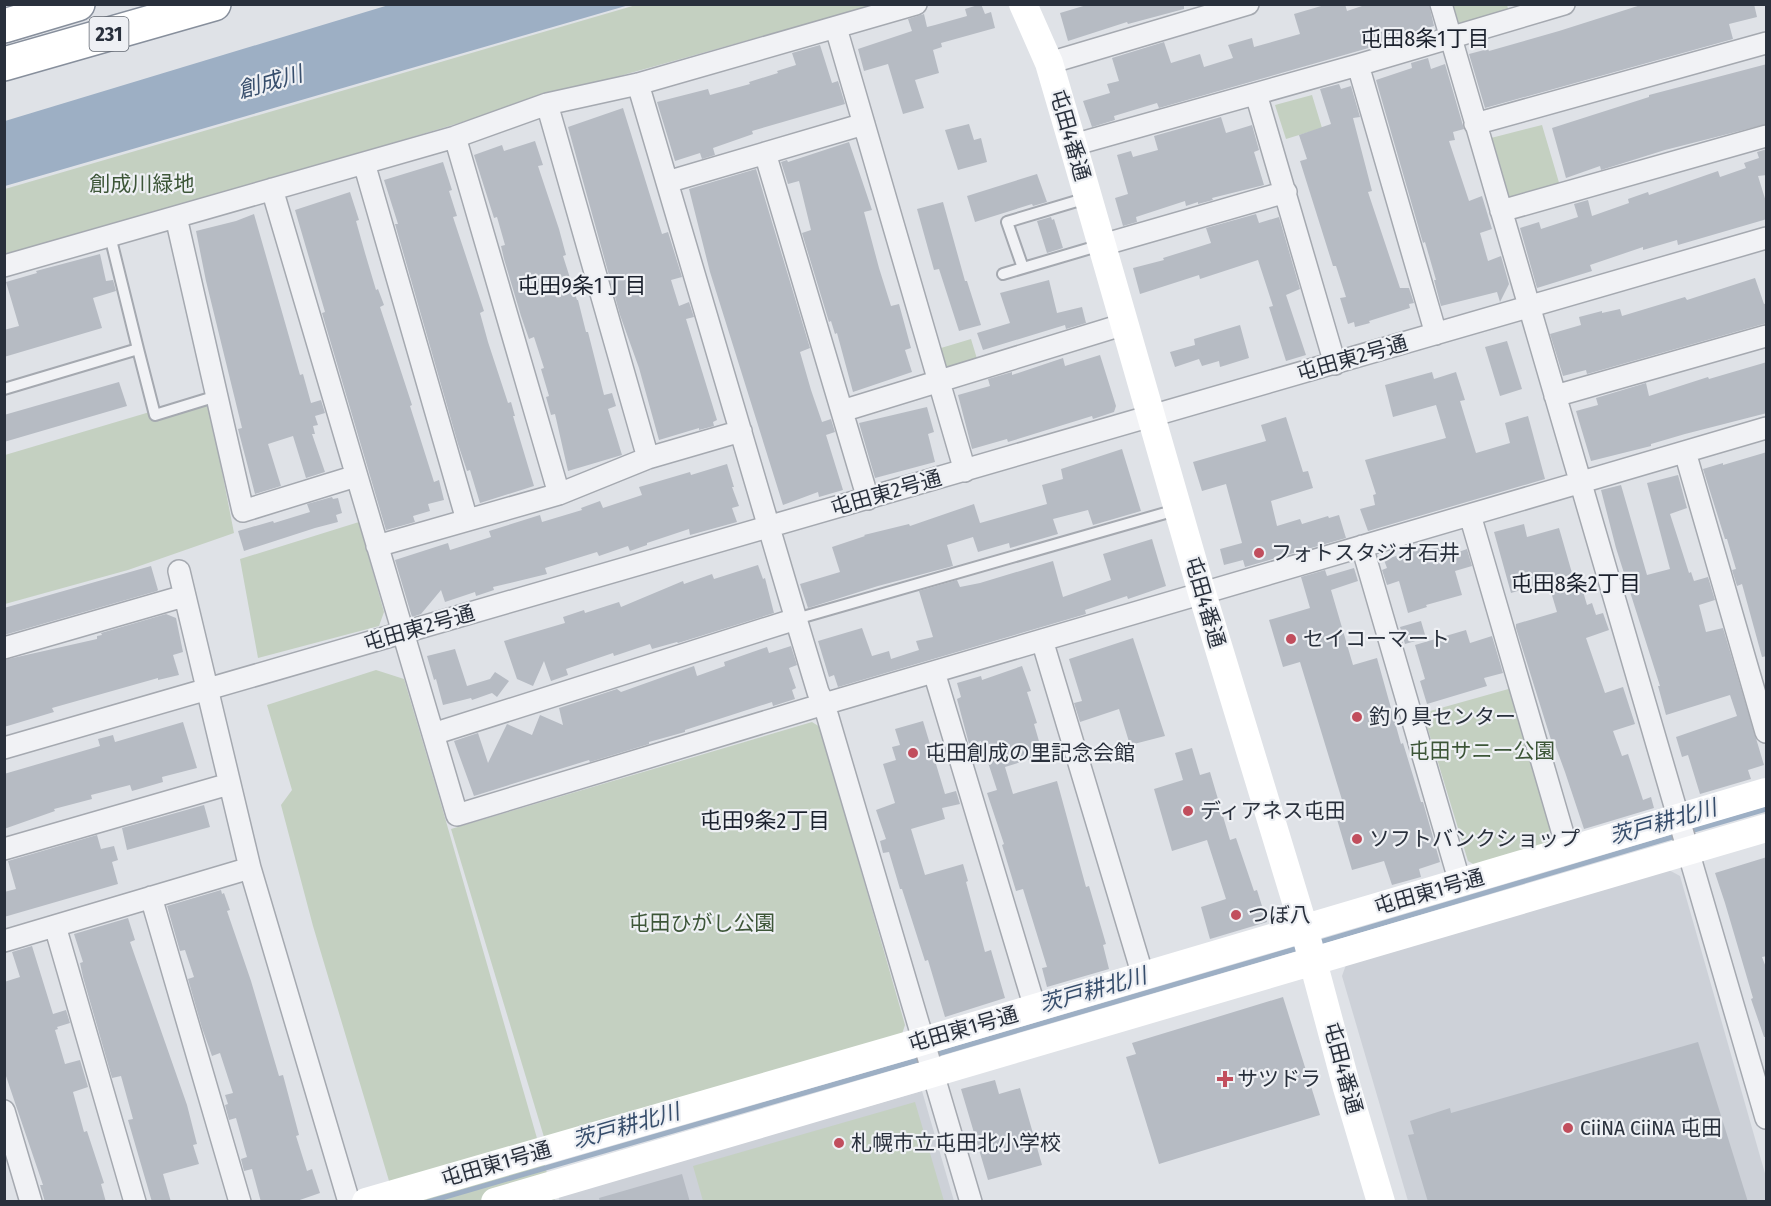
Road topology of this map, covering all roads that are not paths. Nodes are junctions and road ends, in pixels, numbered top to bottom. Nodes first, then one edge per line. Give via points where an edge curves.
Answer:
1 (78, 4) edge
2 (214, 4) edge
3 (916, 4) edge
4 (1023, 4) edge
5 (1248, 4) edge
6 (1441, 4) edge
7 (1564, 4) edge
8 (37, 9) edge
9 (4, 26) edge
10 (836, 28) junction
11 (1450, 38) junction
12 (1767, 43) edge
13 (1049, 63) junction
14 (4, 64) edge
15 (1358, 65) junction
16 (638, 84) junction
17 (1256, 94) junction
18 (546, 104) junction
19 (864, 124) junction
20 (1475, 124) junction
21 (1767, 136) edge
22 (455, 137) junction
23 (1073, 145) junction
24 (765, 153) junction
25 (364, 163) junction
26 (667, 182) junction
27 (272, 189) junction
28 (1287, 192) junction
29 (1088, 197) junction
30 (1501, 212) junction
31 (176, 217) junction
32 (110, 236) junction
33 (1767, 238) edge
34 (1102, 245) junction
35 (4, 266) edge
36 (1023, 268) junction
37 (1003, 274) dead end
38 (1529, 308) junction
39 (1125, 324) junction
40 (1436, 334) junction
41 (1767, 336) edge
42 (138, 349) junction
43 (1335, 364) junction
44 (939, 381) junction
45 (4, 389) edge
46 (218, 396) junction
47 (1555, 396) junction
48 (842, 411) junction
49 (1152, 416) junction
50 (1767, 428) edge
51 (741, 431) junction
52 (1685, 452) junction
53 (648, 458) junction
54 (965, 471) junction
55 (356, 476) junction
56 (1580, 483) junction
57 (559, 494) junction
58 (868, 498) junction
59 (1179, 509) junction
60 (1470, 515) junction
61 (467, 520) junction
62 (769, 527) junction
63 (377, 546) junction
64 (1362, 546) junction
65 (179, 572) dead end
66 (1202, 593) junction
67 (184, 596) junction
68 (796, 619) junction
69 (403, 633) junction
70 (1042, 640) junction
71 (4, 648) edge
72 (934, 672) junction
73 (206, 690) junction
74 (824, 704) junction
75 (1767, 732) edge
76 (433, 734) junction
77 (4, 748) edge
78 (229, 784) junction
79 (1767, 792) edge
80 (1767, 828) edge
81 (1683, 835) junction
82 (4, 849) edge
83 (1568, 851) junction
84 (250, 868) junction
85 (1460, 883) junction
86 (151, 897) junction
87 (55, 926) junction
88 (4, 941) edge
89 (1308, 944) junction
90 (1143, 976) junction
91 (1035, 1008) junction
92 (928, 1057) junction
93 (4, 1111) edge
94 (1767, 1118) edge
95 (31, 1202) edge
96 (135, 1202) edge
97 (240, 1202) edge
98 (349, 1202) edge
99 (366, 1202) edge
100 (495, 1202) edge
101 (971, 1202) edge
102 (1381, 1202) edge

1 - 8 highway, 231
2 - 14 highway, 231
3 - 10 street
4 - 13 street, 屯田4番通
5 - 13 street
6 - 11 street
7 - 11 street
8 - 9 highway, 231
10 - 16 street
10 - 19 street
11 - 15 street
11 - 20 street
12 - 20 street
13 - 23 street, 屯田4番通
15 - 17 street
15 - 40 street
16 - 18 street
16 - 26 street
17 - 23 street
17 - 28 street
18 - 22 street
18 - 53 street
19 - 24 street
19 - 44 street
20 - 30 street
21 - 30 street
22 - 25 street
22 - 57 street
23 - 29 street, 屯田4番通
24 - 26 street
24 - 48 street
25 - 27 street
25 - 61 street
26 - 51 street
27 - 31 street
27 - 55 street
28 - 34 street
28 - 43 street
29 - 34 street, 屯田4番通
29 - 36 lane via 1007,222
30 - 38 street
31 - 32 street
31 - 46 street
32 - 35 street
32 - 42 lane
33 - 38 street, 屯田東2号通
34 - 36 lane
34 - 39 street, 屯田4番通
36 - 37 lane
38 - 40 street, 屯田東2号通
38 - 47 street
39 - 44 street
39 - 49 street, 屯田4番通
40 - 43 street, 屯田東2号通
41 - 47 street
42 - 45 lane
42 - 46 lane via 155,415
43 - 49 street, 屯田東2号通
44 - 48 street
44 - 54 street
46 - 55 street via 243,511
47 - 56 street
48 - 58 street
49 - 54 street, 屯田東2号通
49 - 59 street, 屯田4番通
50 - 52 street
51 - 53 street
51 - 62 street
52 - 56 street
52 - 75 street
53 - 57 street
54 - 58 street, 屯田東2号通
55 - 63 street
56 - 60 street
56 - 81 street
57 - 61 street
58 - 62 street, 屯田東2号通
59 - 66 street, 屯田4番通
59 - 68 lane
60 - 64 street
60 - 83 street
61 - 63 street
62 - 68 street
62 - 69 street, 屯田東2号通
63 - 69 street
64 - 66 street
64 - 85 street
65 - 67 street
66 - 70 street
66 - 89 street, 屯田4番通
67 - 71 street
67 - 73 street
68 - 74 street
68 - 76 street
69 - 73 street, 屯田東2号通
69 - 76 street
70 - 72 street
70 - 90 street
72 - 74 street
72 - 91 street
73 - 77 street, 屯田東2号通
73 - 78 street
74 - 76 street via 457,815
74 - 92 street
78 - 82 street
78 - 84 street
79 - 81 street, 屯田東1号通
80 - 81 street, 屯田東1号通
81 - 83 street, 屯田東1号通
81 - 89 street, 屯田東1号通
81 - 94 street
83 - 85 street, 屯田東1号通
84 - 86 street
84 - 98 street
85 - 89 street, 屯田東1号通
86 - 87 street
86 - 97 street
87 - 88 street
87 - 96 street
89 - 90 street, 屯田東1号通
89 - 92 street, 屯田東1号通
89 - 102 street, 屯田4番通
90 - 91 street, 屯田東1号通
91 - 92 street, 屯田東1号通
92 - 99 street, 屯田東1号通
92 - 100 street, 屯田東1号通
92 - 101 street
93 - 95 street

